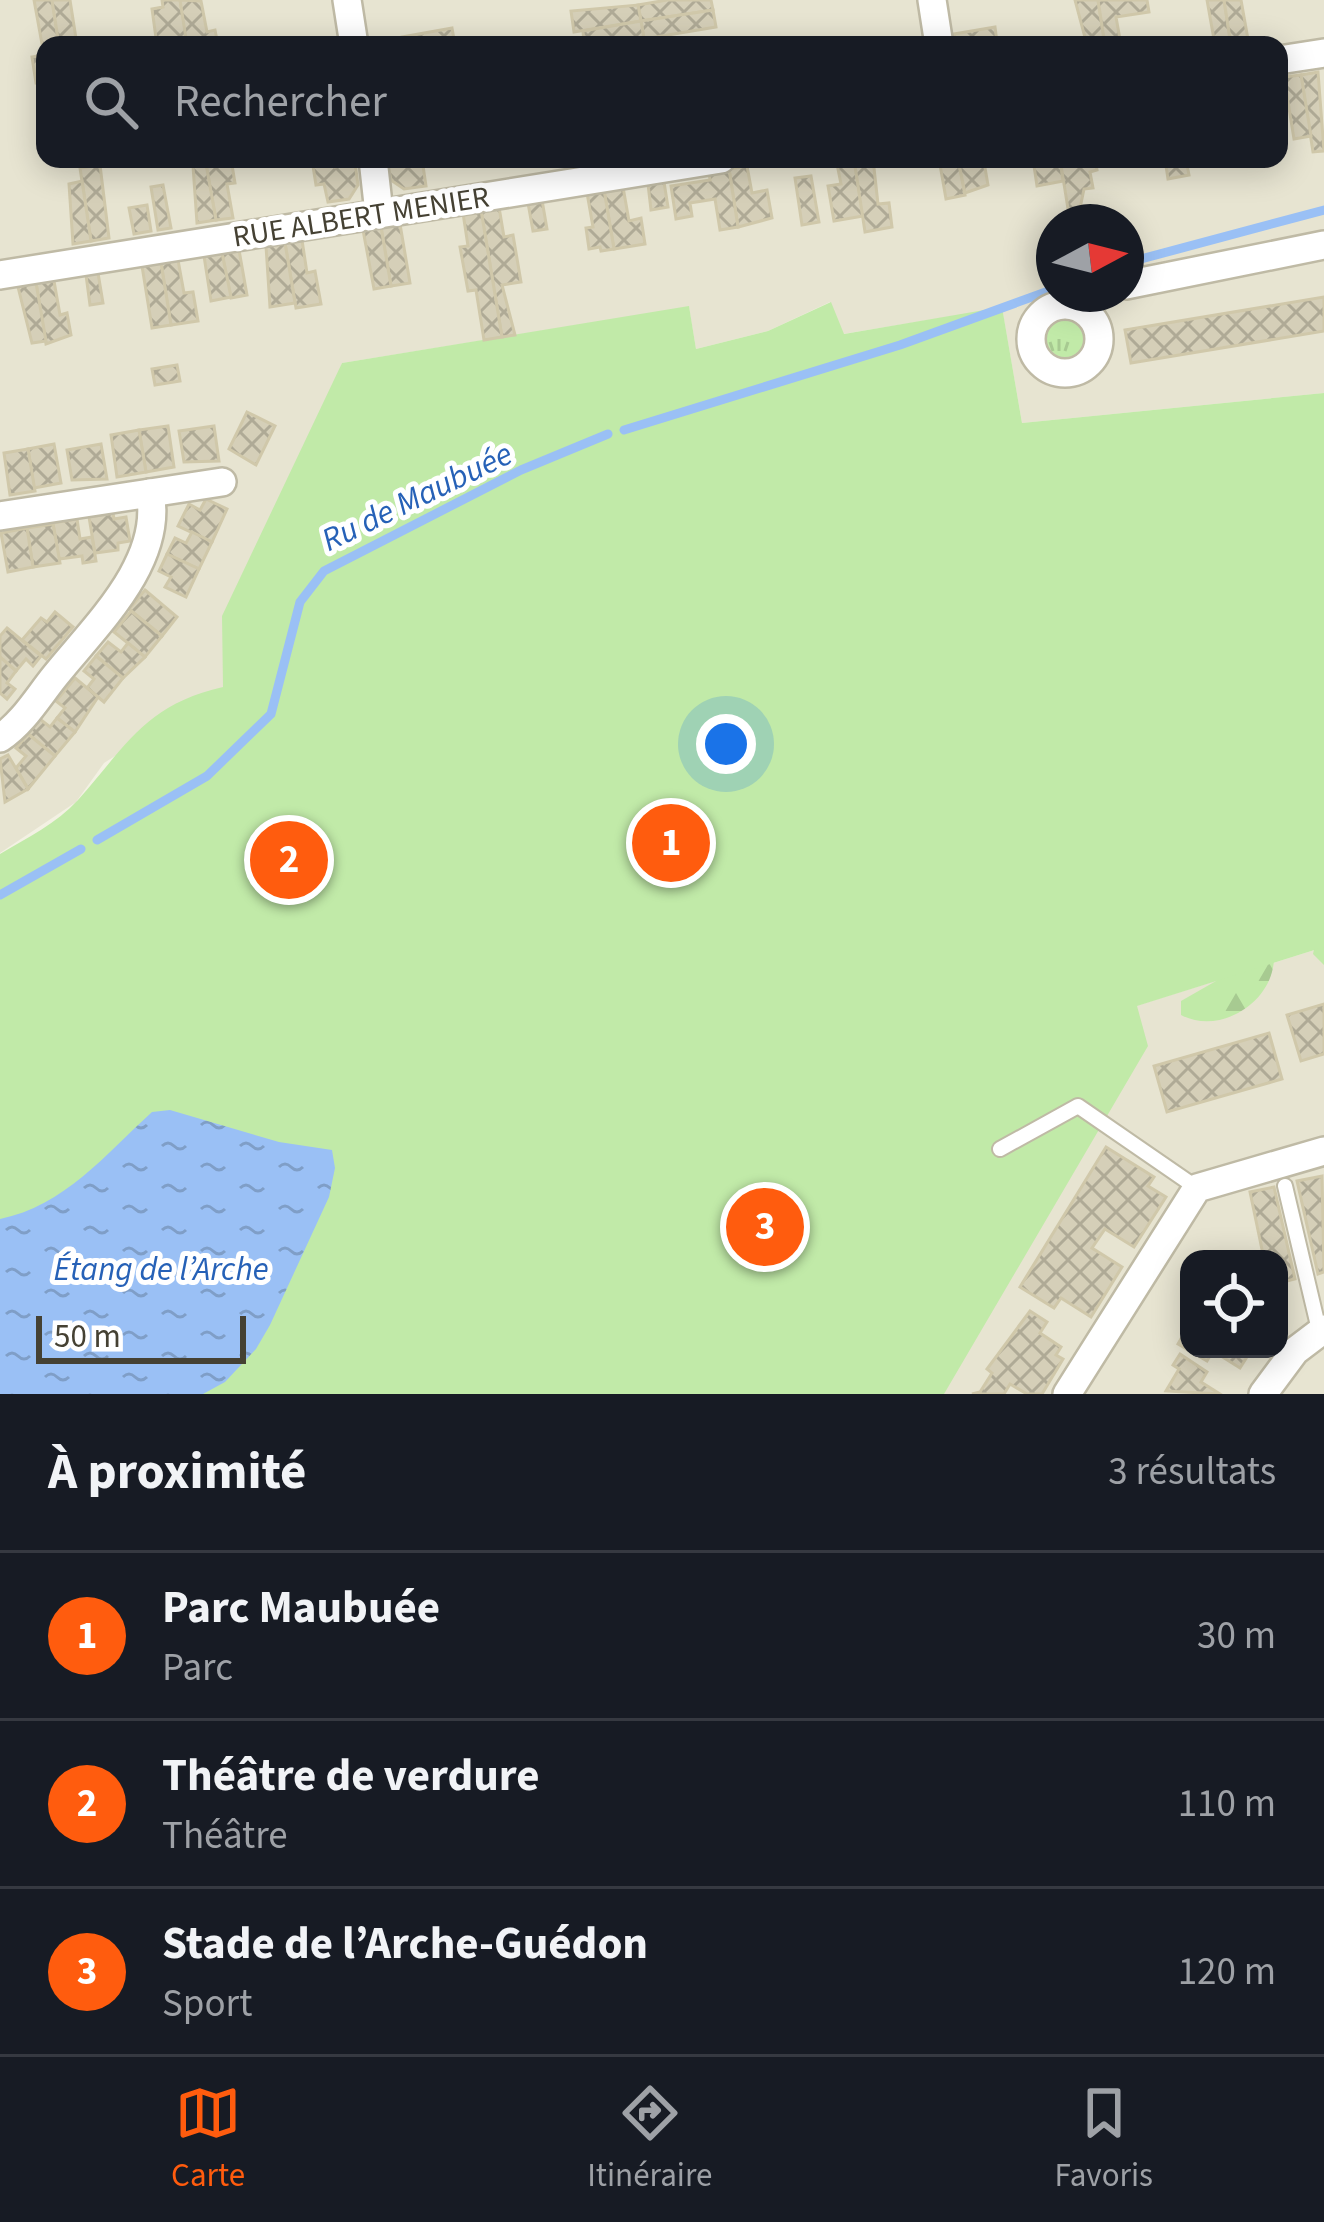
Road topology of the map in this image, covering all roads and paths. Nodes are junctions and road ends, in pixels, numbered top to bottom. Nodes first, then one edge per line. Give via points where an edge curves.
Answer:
1 (347, 0) edge
2 (932, 0) edge
3 (353, 36) edge
4 (938, 36) edge
5 (1324, 53) edge
6 (1288, 59) edge
7 (374, 168) edge
8 (664, 168) edge
9 (379, 213) junction
10 (1324, 245) edge
11 (0, 274) edge
12 (1144, 281) edge
13 (222, 482) dead end
14 (150, 493) junction
15 (0, 516) edge
16 (0, 738) edge
17 (1000, 1149) dead end
18 (1324, 1151) edge
19 (1286, 1186) dead end
20 (1197, 1188) junction
21 (1321, 1330) edge
22 (1067, 1394) edge
23 (1263, 1394) edge

1 - 3 street
2 - 4 street
5 - 6 street
7 - 9 street
8 - 9 street, RUE ALBERT MENIER
9 - 11 street, RUE ALBERT MENIER
10 - 12 street
13 - 14 street
14 - 15 street
14 - 16 street via 148,536 126,586
17 - 20 lane via 1078,1106
18 - 20 street
19 - 21 lane
20 - 22 street
21 - 23 street

